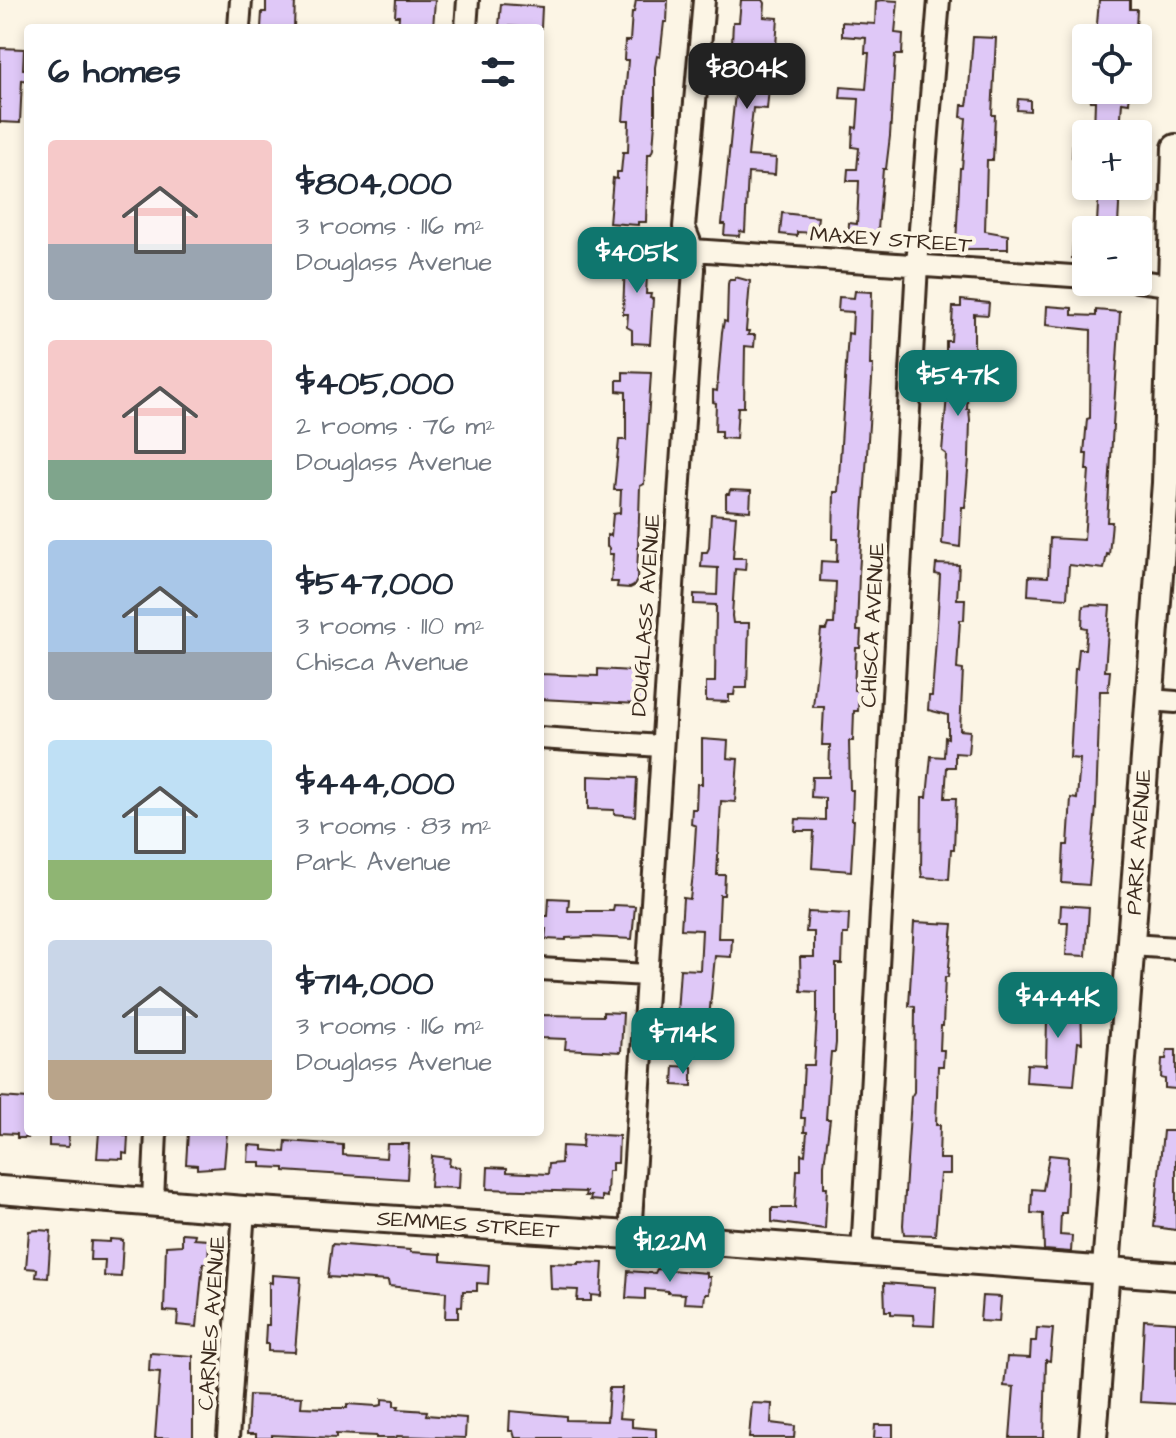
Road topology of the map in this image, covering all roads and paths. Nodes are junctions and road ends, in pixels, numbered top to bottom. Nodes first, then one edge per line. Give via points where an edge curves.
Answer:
1 (241, 0) edge
2 (468, 0) edge
3 (704, 0) edge
4 (939, 0) edge
5 (239, 24) edge
6 (466, 24) edge
7 (1176, 148) edge
8 (693, 250) junction
9 (917, 265) junction
10 (1072, 276) edge
11 (1152, 283) edge
12 (1175, 286) edge
13 (1171, 484) edge
14 (1149, 700) junction
15 (1176, 702) edge
16 (544, 738) edge
17 (661, 746) junction
18 (1132, 945) junction
19 (1176, 948) edge
20 (544, 969) edge
21 (647, 975) junction
22 (156, 1136) edge
23 (0, 1190) edge
24 (153, 1201) junction
25 (244, 1210) junction
26 (630, 1235) junction
27 (862, 1254) junction
28 (1106, 1271) junction
29 (1176, 1276) edge
30 (228, 1438) edge
31 (1093, 1438) edge

1 - 5 street
2 - 6 street
3 - 8 street, DOUGLASS AVENUE via 684,227
4 - 9 street, CHISCA AVENUE
7 - 12 main road, PARK AVENUE
8 - 9 street, MAXEY STREET
8 - 17 street, DOUGLASS AVENUE
9 - 10 street, MAXEY STREET
9 - 27 street, CHISCA AVENUE
11 - 12 street
12 - 13 main road, PARK AVENUE
13 - 14 main road, PARK AVENUE
14 - 15 street
14 - 18 main road, PARK AVENUE
16 - 17 street
17 - 21 street, DOUGLASS AVENUE
18 - 19 street
18 - 28 main road, PARK AVENUE
20 - 21 street
21 - 26 street, DOUGLASS AVENUE
22 - 24 street
23 - 24 main road, SEMMES STREET
24 - 25 main road, SEMMES STREET
25 - 26 main road, SEMMES STREET
25 - 30 street, CARNES AVENUE
26 - 27 main road, SEMMES STREET
27 - 28 main road, SEMMES STREET
28 - 29 main road, SEMMES STREET
28 - 31 main road, PARK AVENUE

